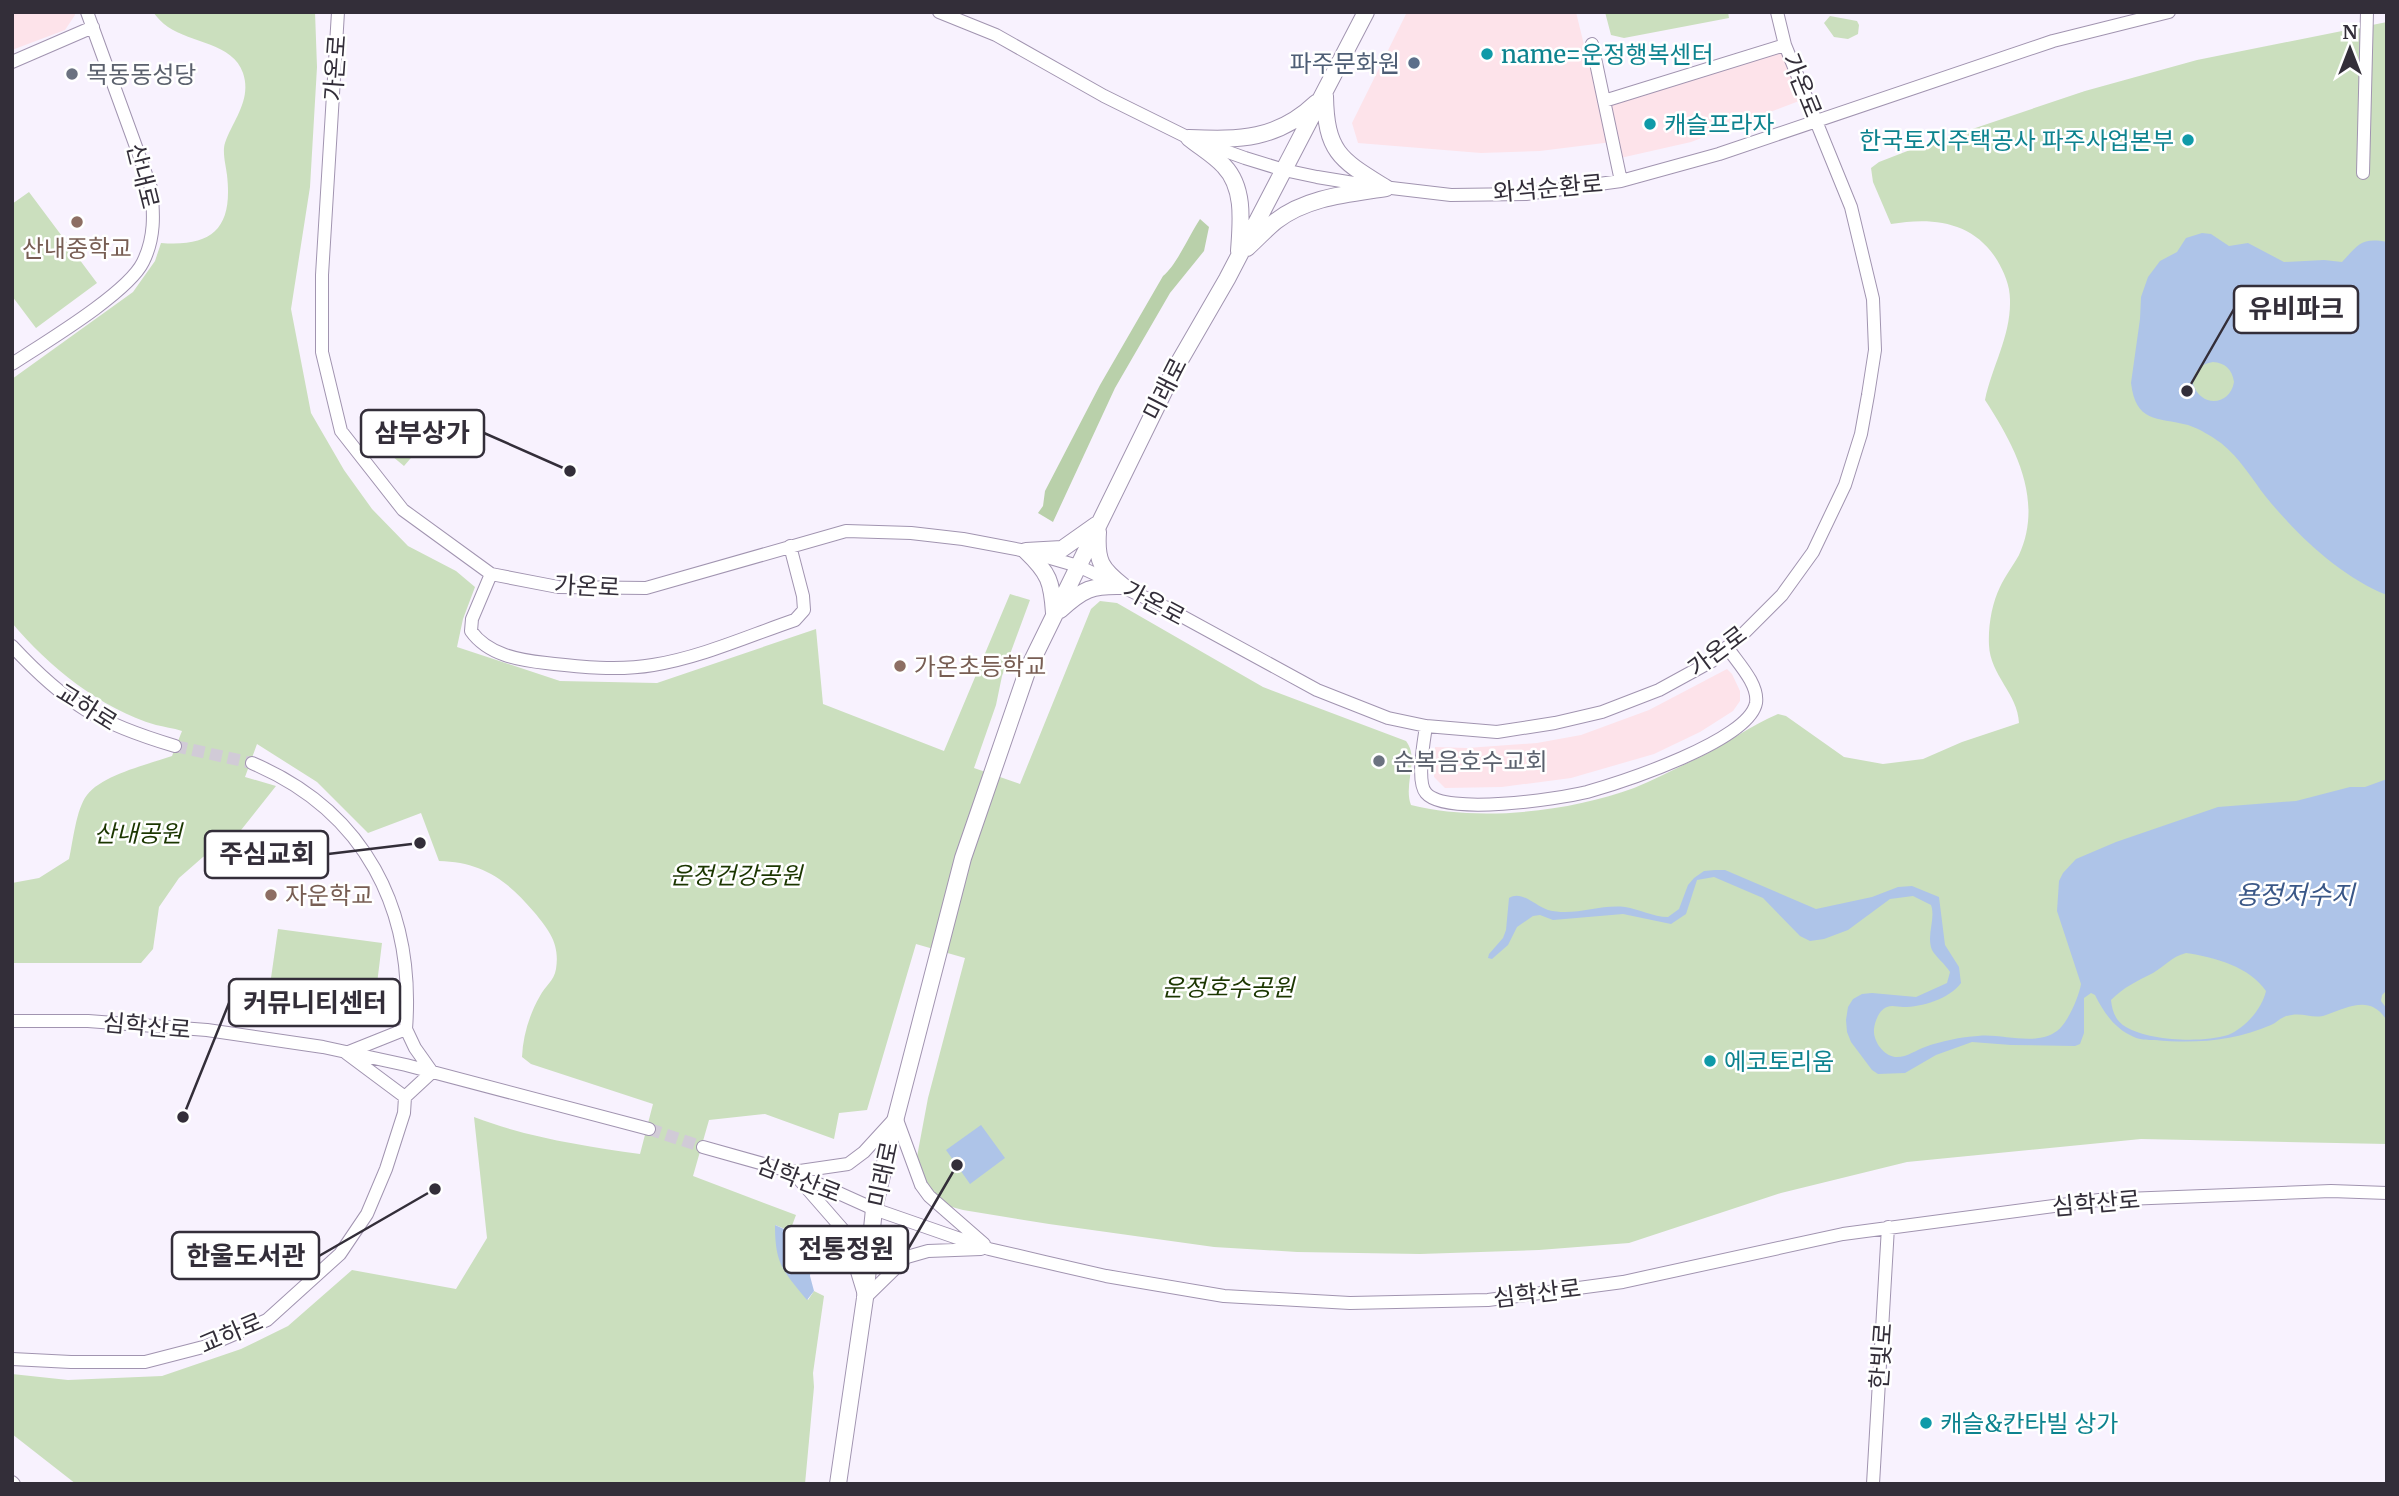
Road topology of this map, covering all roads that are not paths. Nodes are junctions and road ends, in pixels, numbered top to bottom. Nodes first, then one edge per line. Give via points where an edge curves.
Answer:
1 (87, 12) edge
2 (338, 12) edge
3 (939, 12) edge
4 (1366, 12) edge
5 (1777, 12) edge
6 (2169, 12) edge
7 (2367, 12) edge
8 (93, 27) junction
9 (1592, 44) dead end
10 (1786, 45) junction
11 (12, 62) edge
12 (1325, 94) junction
13 (1604, 101) junction
14 (1817, 121) junction
15 (1189, 138) junction
16 (1284, 170) junction
17 (2363, 173) dead end
18 (1621, 181) junction
19 (1386, 188) junction
20 (1239, 255) junction
21 (12, 364) edge
22 (1098, 523) junction
23 (790, 546) junction
24 (1026, 551) junction
25 (1078, 566) junction
26 (492, 574) junction
27 (1123, 586) junction
28 (1054, 616) junction
29 (12, 646) edge
30 (1727, 648) junction
31 (1426, 726) junction
32 (175, 746) tunnel mouth
33 (251, 763) tunnel mouth
34 (12, 1021) edge
35 (406, 1029) junction
36 (346, 1053) junction
37 (432, 1072) junction
38 (405, 1097) junction
39 (895, 1117) junction
40 (649, 1129) tunnel mouth
41 (703, 1147) tunnel mouth
42 (792, 1172) junction
43 (2387, 1193) edge
44 (874, 1209) junction
45 (1888, 1227) junction
46 (989, 1249) junction
47 (865, 1298) junction
48 (12, 1359) edge
49 (838, 1484) edge
50 (1872, 1484) edge

1 - 8 street, 산내로
2 - 26 street, 가온로 via 322,275 322,352 341,431 403,510
3 - 15 street, 와석순환로 via 996,36
4 - 12 main road, 미래로
5 - 10 street, 가온로
6 - 14 street, 와석순환로 via 2053,41
7 - 17 street
8 - 11 street
8 - 21 street, 산내로 via 150,188 152,237 142,264 118,291
9 - 13 street
10 - 13 street
10 - 14 street, 가온로
12 - 15 main road via 1305,113 1273,132 1230,139
12 - 16 main road, 미래로
12 - 19 main road via 1325,121 1334,149
13 - 18 street
14 - 18 street, 와석순환로
14 - 30 street, 가온로 via 1851,207 1873,299 1875,350 1868,395 1845,485 1813,552 1782,595
15 - 16 street, 와석순환로
15 - 20 main road via 1224,166 1237,187
16 - 19 street, 와석순환로
16 - 20 main road, 미래로
18 - 19 street, 와석순환로 via 1526,194 1451,195
19 - 20 main road via 1302,206 1277,220
20 - 22 main road, 미래로 via 1175,369
22 - 24 main road via 1062,549
22 - 25 main road, 미래로
22 - 27 main road via 1100,562
23 - 24 street, 가온로 via 846,531 963,539
23 - 26 street, 가온로 via 646,588 558,587
23 - 26 street via 804,610 795,620 702,654 651,666 591,668 527,661 488,649 471,631
24 - 25 street, 가온로
24 - 28 main road via 1048,574
25 - 27 street, 가온로
25 - 28 main road, 미래로
27 - 28 main road via 1088,588
27 - 31 street, 가온로 via 1317,690 1388,718
28 - 39 main road, 미래로 via 1028,669 963,858
29 - 32 street, 교하로 via 39,675 87,713
30 - 31 street, 가온로 via 1659,690 1602,712 1497,732
30 - 31 street via 1756,694 1750,717 1728,734 1668,765 1584,792 1491,804 1434,800 1421,780
33 - 35 street via 279,774 333,814 378,875 403,942
34 - 36 street, 심학산로 via 88,1021 207,1030
35 - 36 street
35 - 37 street
36 - 37 street, 심학산로
36 - 38 street
37 - 38 street
37 - 40 street, 심학산로
38 - 48 street, 교하로 via 404,1113 368,1214 340,1254 267,1320 207,1346 145,1362
39 - 42 street via 848,1164
39 - 44 main road, 미래로
39 - 46 street via 920,1185
41 - 42 street, 심학산로
42 - 44 street, 심학산로
42 - 47 street via 845,1232
43 - 45 street, 심학산로 via 2099,1200
44 - 46 street, 심학산로
44 - 47 main road, 미래로
45 - 46 street, 심학산로 via 1623,1282 1488,1300 1419,1303 1224,1296 1106,1276
45 - 50 street, 한빛로
46 - 47 street via 917,1253 907,1257
47 - 49 main road, 미래로

